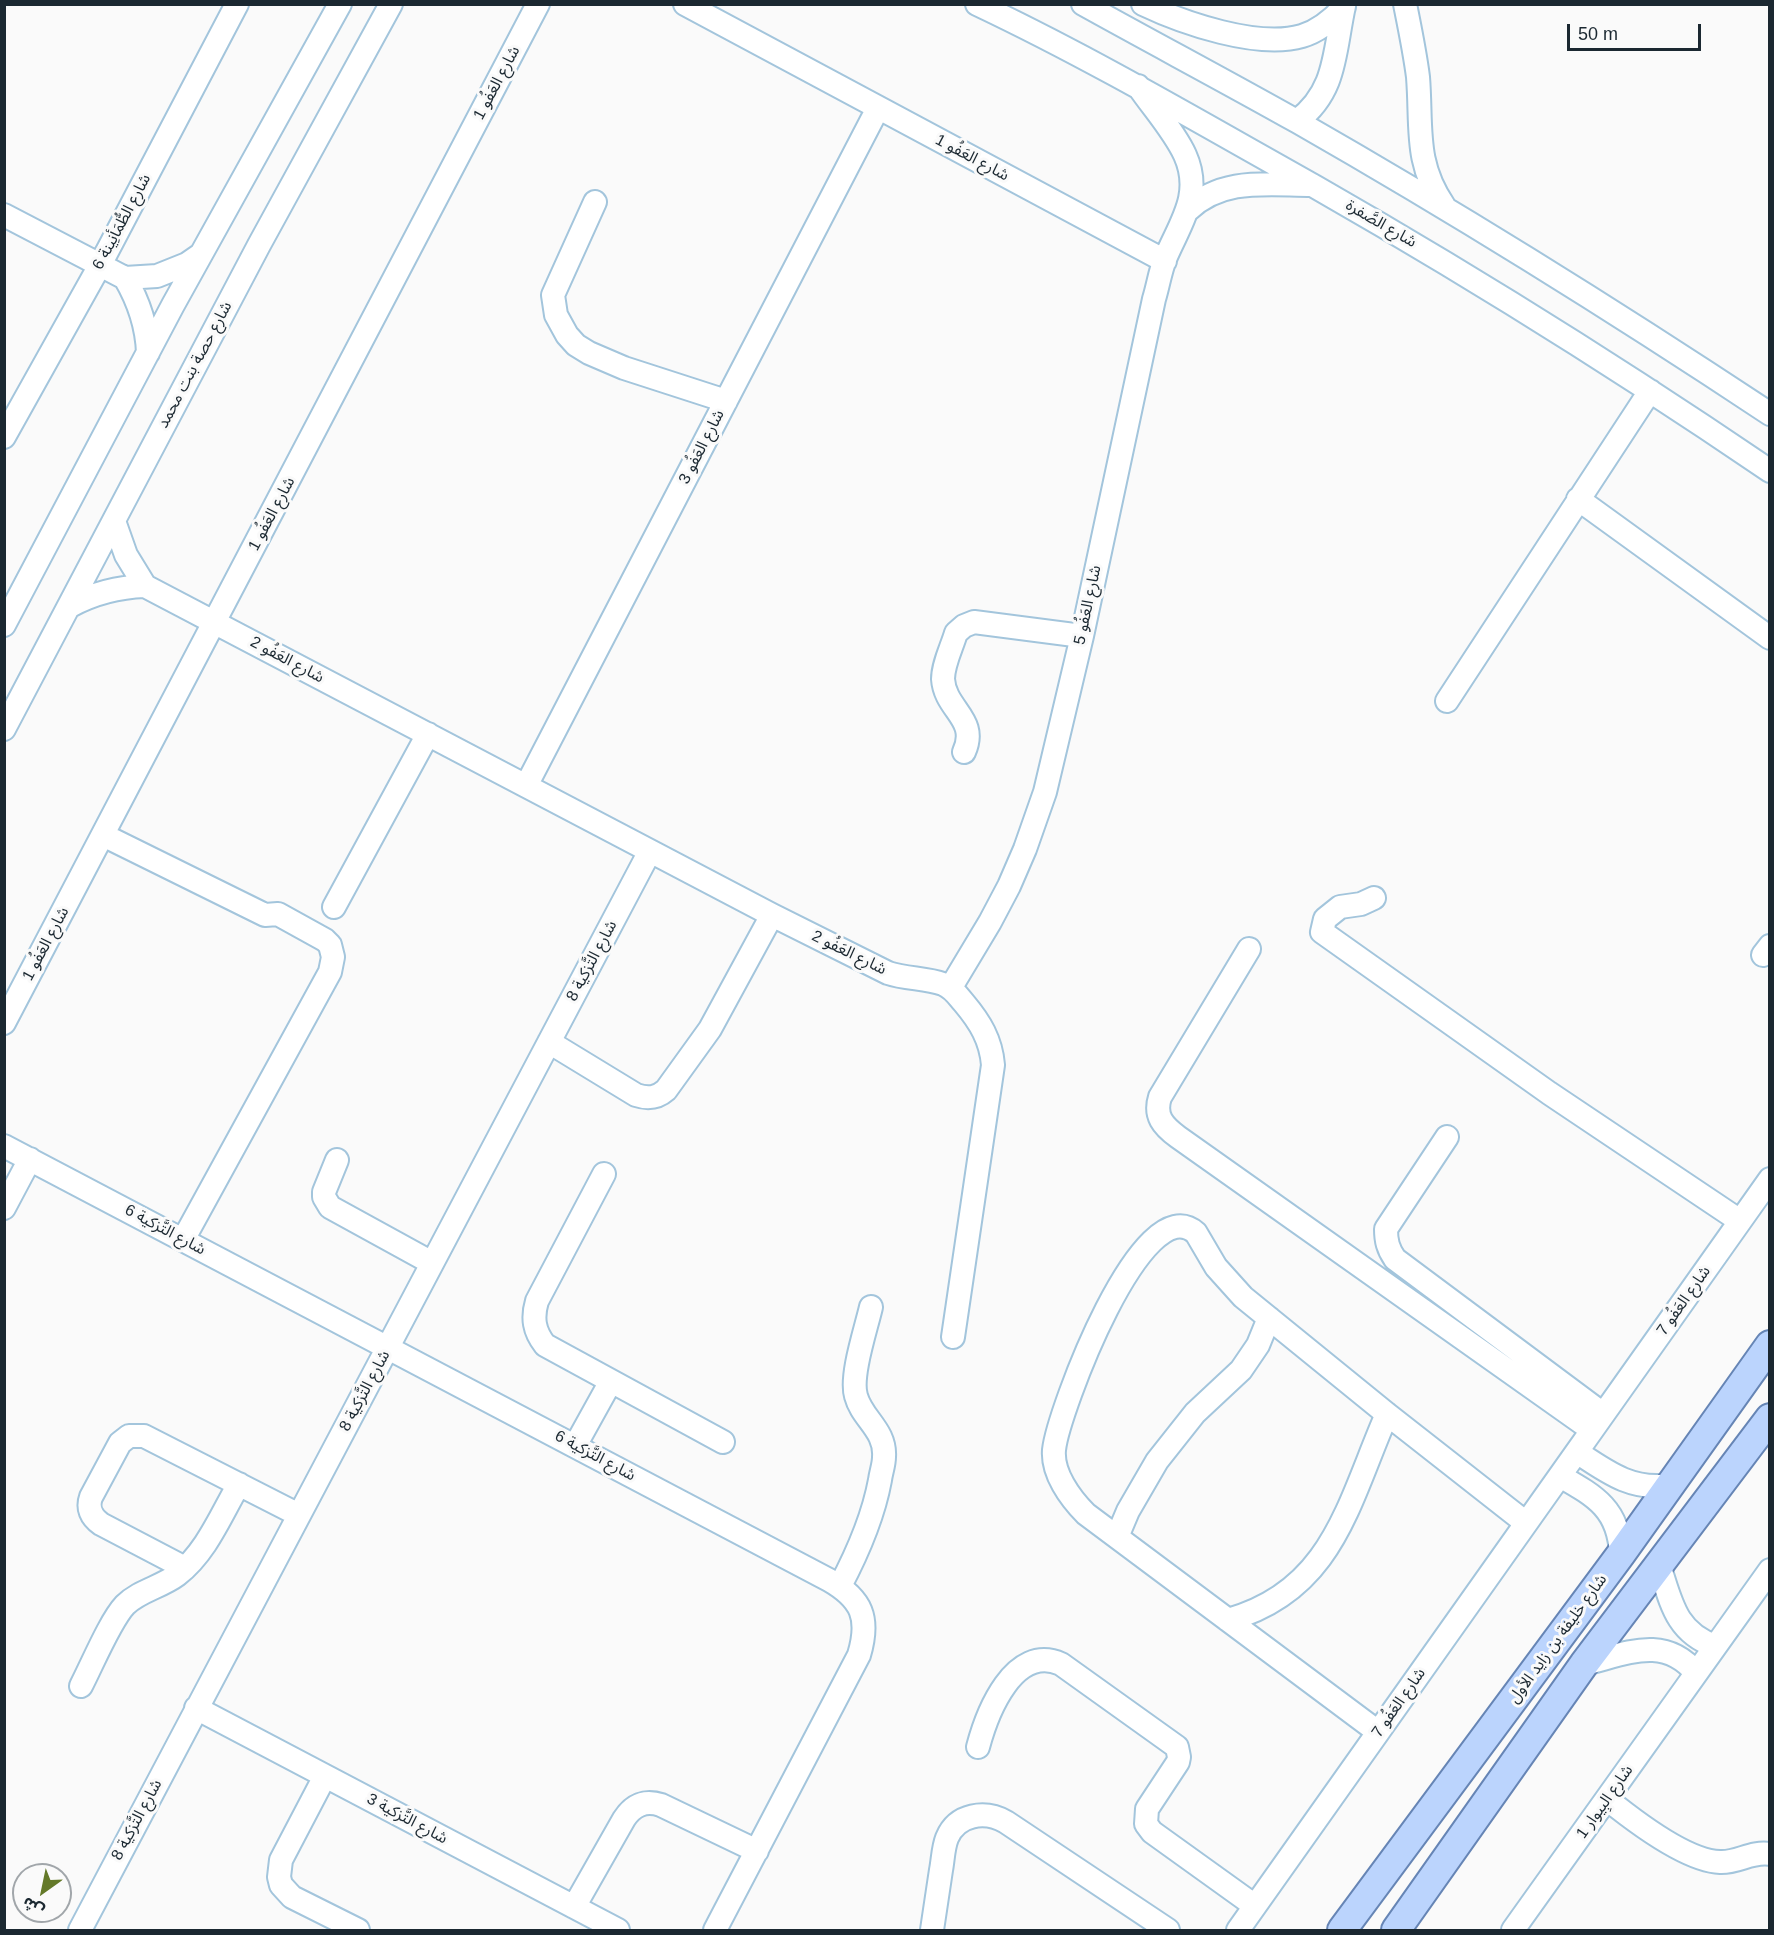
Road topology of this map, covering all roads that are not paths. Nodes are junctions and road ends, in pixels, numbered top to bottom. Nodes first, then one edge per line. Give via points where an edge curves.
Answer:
1 (237, 4) edge
2 (340, 4) edge
3 (391, 4) edge
4 (538, 4) edge
5 (685, 4) edge
6 (977, 4) edge
7 (1083, 4) edge
8 (1143, 4) edge
9 (1405, 4) edge
10 (1344, 6) edge
11 (1138, 87) junction
12 (878, 108) junction
13 (1297, 122) junction
14 (1314, 185) junction
15 (594, 202) dead end
16 (1445, 208) junction
17 (1188, 210) junction
18 (4, 215) edge
19 (200, 255) junction
20 (1165, 261) junction
21 (99, 265) junction
22 (125, 278) junction
23 (148, 352) junction
24 (1650, 391) junction
25 (726, 401) junction
26 (1770, 414) edge
27 (4, 437) edge
28 (1770, 471) edge
29 (1578, 499) junction
30 (114, 521) junction
31 (145, 586) junction
32 (70, 606) junction
33 (215, 622) junction
34 (4, 626) edge
35 (1082, 636) junction
36 (1770, 638) edge
37 (1446, 701) dead end
38 (4, 729) edge
39 (429, 734) junction
40 (963, 752) dead end
41 (526, 786) junction
42 (104, 835) junction
43 (650, 851) junction
44 (1374, 898) dead end
45 (334, 907) dead end
46 (772, 915) junction
47 (1249, 950) dead end
48 (951, 987) junction
49 (4, 1023) edge
50 (549, 1042) junction
51 (1447, 1137) dead end
52 (4, 1146) edge
53 (30, 1159) junction
54 (337, 1160) dead end
55 (604, 1174) dead end
56 (1770, 1179) edge
57 (4, 1208) edge
58 (1740, 1221) junction
59 (183, 1240) junction
60 (432, 1263) junction
61 (871, 1307) dead end
62 (1269, 1318) junction
63 (953, 1337) dead end
64 (1770, 1345) edge
65 (387, 1347) junction
66 (611, 1381) junction
67 (1387, 1414) junction
68 (1770, 1418) edge
69 (1598, 1422) junction
70 (723, 1442) dead end
71 (574, 1446) junction
72 (1577, 1452) junction
73 (1560, 1476) junction
74 (239, 1484) junction
75 (1670, 1485) junction
76 (299, 1515) junction
77 (1526, 1523) junction
78 (1117, 1537) junction
79 (1621, 1554) junction
80 (1659, 1565) junction
81 (184, 1568) junction
82 (1770, 1570) edge
83 (840, 1586) junction
84 (1228, 1620) junction
85 (1715, 1646) junction
86 (1584, 1664) junction
87 (1696, 1673) junction
88 (81, 1686) dead end
89 (196, 1708) junction
90 (1378, 1732) junction
91 (978, 1747) dead end
92 (325, 1776) junction
93 (1606, 1799) junction
94 (757, 1851) junction
95 (1770, 1854) edge
96 (1255, 1906) junction
97 (583, 1918) edge
98 (80, 1930) edge
99 (358, 1930) edge
100 (618, 1930) edge
101 (715, 1930) edge
102 (932, 1930) edge
103 (1168, 1930) edge
104 (1238, 1930) edge
105 (1342, 1930) edge
106 (1396, 1930) edge
107 (1513, 1930) edge

1 - 21 street, شارع الطُّمَأنِينة 6
2 - 19 street
3 - 30 street, شارع حصة بنت محمد
4 - 33 street, شارع العَفُو 1
5 - 12 street, شارع العَفُو 1
6 - 11 street, شارع الصَّفرة
7 - 13 street
8 - 10 street via 1194,24 1272,39 1314,31
9 - 16 street via 1418,78 1422,159
10 - 13 street via 1328,84 1316,105
11 - 14 street, شارع الصَّفرة
11 - 17 street, شارع العَفُو 5 via 1185,156 1191,183
12 - 20 street, شارع العَفُو 1
12 - 25 street, شارع العَفُو 3
13 - 16 street
14 - 17 street, شارع العَفُو 5 via 1231,186 1208,194
14 - 24 street, شارع الصَّفرة
15 - 25 street via 555,287 556,315 567,335 589,353 624,368
16 - 26 street
17 - 20 street, شارع العَفُو 5
18 - 21 street
19 - 22 street via 165,273
19 - 23 street
20 - 35 street, شارع العَفُو 5 via 1147,327
21 - 22 street
21 - 27 street, شارع الطُّمَأنِينة 6
22 - 23 street via 140,306
23 - 34 street
24 - 28 street, شارع الصَّفرة
24 - 29 street
25 - 41 street, شارع العَفُو 3
29 - 36 street
29 - 37 street
30 - 31 street via 126,555
30 - 32 street, شارع حصة بنت محمد
31 - 32 street via 113,589
31 - 33 street, شارع العَفُو 2
32 - 38 street, شارع حصة بنت محمد
33 - 39 street, شارع العَفُو 2
33 - 42 street, شارع العَفُو 1
35 - 40 street via 974,622 959,629 943,678 947,695 968,728
35 - 48 street, شارع العَفُو 5 via 1036,821 1009,886
39 - 41 street, شارع العَفُو 2
39 - 45 street
41 - 43 street, شارع العَفُو 2
42 - 49 street, شارع العَفُو 1
42 - 59 street via 266,915 271,926 316,952 331,953 333,962
43 - 46 street, شارع العَفُو 2
43 - 50 street, شارع التَّزكية 8
44 - 58 street via 1340,907 1325,919 1322,932 1549,1093
46 - 48 street, شارع العَفُو 2 via 888,973
46 - 50 street via 710,1029 661,1094 650,1098 636,1095
47 - 69 street via 1160,1097 1162,1124
48 - 63 street via 983,1028 993,1065
50 - 60 street, شارع التَّزكية 8
51 - 69 street via 1386,1229 1391,1254
52 - 53 street, شارع التَّزكية 6
53 - 57 street
53 - 59 street, شارع التَّزكية 6
54 - 60 street via 324,1192 330,1207
55 - 66 street via 537,1301 534,1318 545,1345
56 - 58 street, شارع العَفُو 7
58 - 69 street, شارع العَفُو 7
59 - 65 street, شارع التَّزكية 6
60 - 65 street, شارع التَّزكية 8
61 - 83 street via 854,1387 860,1406 881,1439 885,1458 868,1526
62 - 67 street
62 - 78 street via 1258,1345 1240,1370 1196,1413 1157,1461
62 - 78 street via 1229,1283 1196,1233 1187,1226 1174,1226 1155,1239 1131,1267 1084,1358 1054,1451 1061,1480 1072,1499
64 - 75 main road, شارع خليفة بن زايد الأول
65 - 71 street, شارع التَّزكية 6
65 - 76 street, شارع التَّزكية 8
66 - 70 street
66 - 71 street
67 - 77 street
67 - 84 street via 1344,1516 1320,1560 1283,1596 1248,1615
68 - 80 main road
69 - 72 street, شارع العَفُو 7
71 - 83 street, شارع التَّزكية 6
72 - 73 street, شارع العَفُو 7
72 - 75 street via 1627,1482
73 - 77 street, شارع العَفُو 7
73 - 79 street via 1591,1494 1608,1510 1618,1531
74 - 76 street
74 - 81 street via 202,1548
74 - 81 street via 144,1436 129,1436 120,1443 91,1497 92,1515 101,1524
75 - 79 main road, شارع خليفة بن زايد الأول
76 - 89 street, شارع التَّزكية 8
77 - 90 street, شارع العَفُو 7
78 - 84 street
79 - 105 main road, شارع خليفة بن زايد الأول
80 - 85 street via 1681,1622 1696,1637
80 - 86 main road
81 - 88 street via 125,1605
82 - 85 street, شارع البِيوار 1
83 - 94 street, شارع التَّزكية 6 via 864,1614 860,1655
84 - 90 street
85 - 87 street, شارع البِيوار 1
86 - 87 street via 1659,1649 1679,1656
86 - 106 main road
87 - 93 street, شارع البِيوار 1
89 - 92 street, شارع التَّزكية 3
89 - 98 street, شارع التَّزكية 8
90 - 96 street, شارع العَفُو 7
91 - 96 street via 990,1710 1010,1678 1035,1661 1061,1664 1177,1747 1178,1762 1148,1809 1146,1824
92 - 97 street, شارع التَّزكية 3
92 - 99 street via 281,1860 279,1877 292,1898
93 - 95 street via 1652,1833 1707,1860 1730,1862 1757,1853
93 - 107 street, شارع البِيوار 1
94 - 97 street via 661,1804 639,1804 624,1819
94 - 101 street, شارع التَّزكية 6
96 - 104 street, شارع العَفُو 7
97 - 100 street, شارع التَّزكية 3
102 - 103 street via 947,1838 966,1818 991,1815

